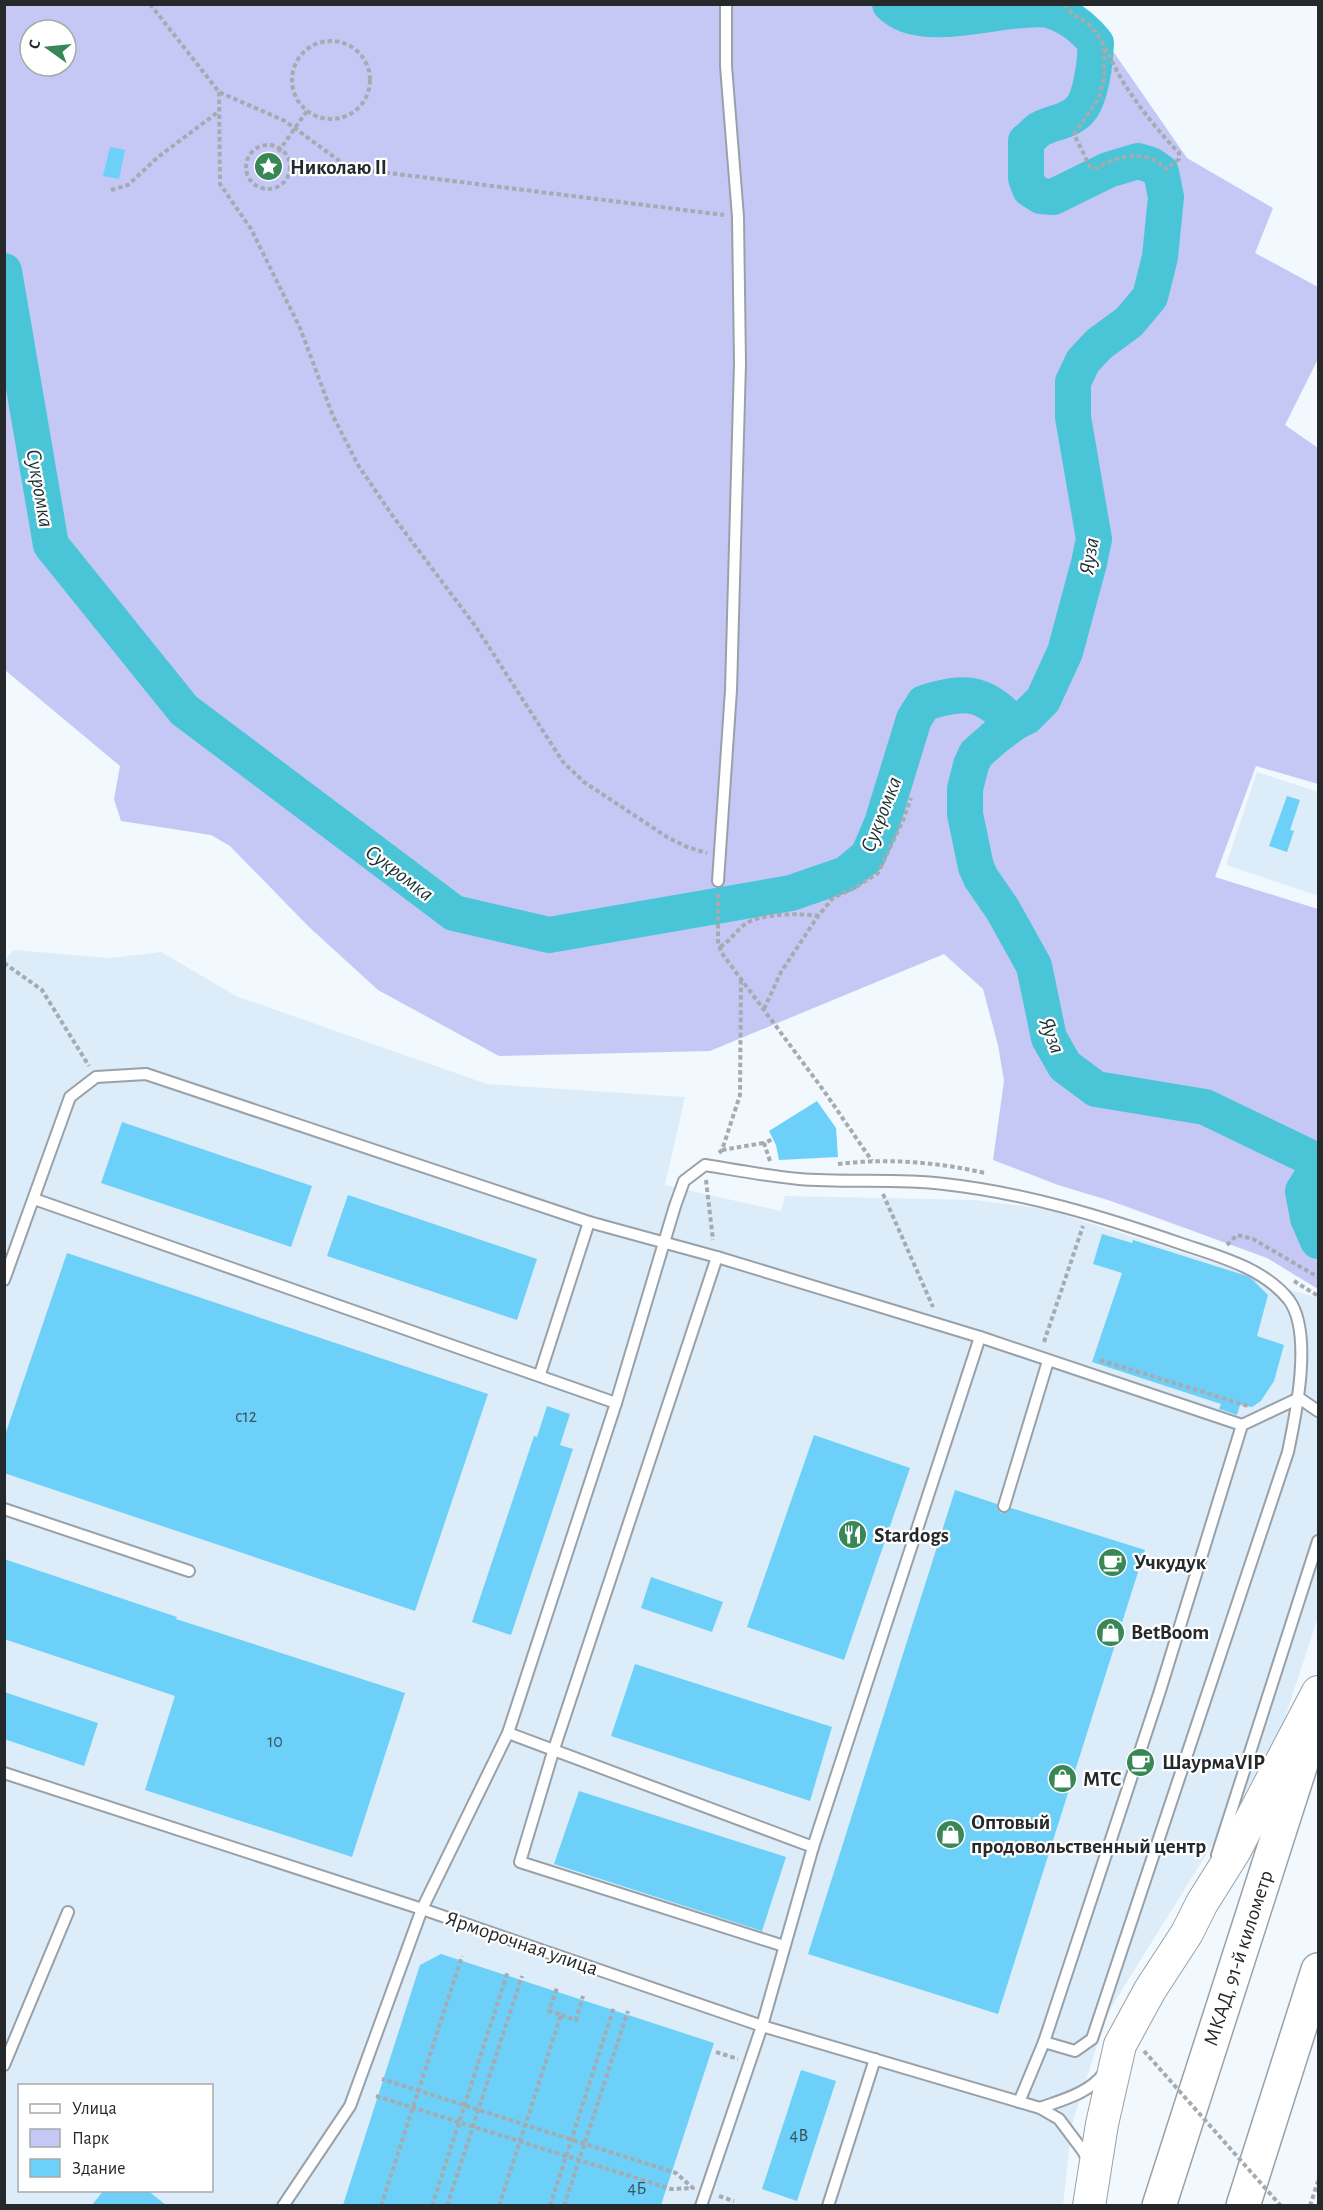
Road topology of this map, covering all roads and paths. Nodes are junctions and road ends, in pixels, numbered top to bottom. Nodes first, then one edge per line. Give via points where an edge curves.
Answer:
1 (150, 4) edge
2 (726, 4) edge
3 (1065, 4) edge
4 (1104, 45) junction
5 (219, 92) junction
6 (307, 111) junction
7 (219, 112) junction
8 (296, 128) junction
9 (280, 149) junction
10 (274, 158) dead end
11 (111, 189) dead end
12 (738, 217) junction
13 (911, 798) dead end
14 (719, 857) junction
15 (718, 881) joint
16 (818, 916) junction
17 (719, 945) junction
18 (4, 963) edge
19 (741, 978) junction
20 (764, 1010) junction
21 (96, 1077) junction
22 (773, 1139) dead end
23 (764, 1143) junction
24 (722, 1150) junction
25 (872, 1160) junction
26 (837, 1164) dead end
27 (705, 1165) junction
28 (771, 1165) dead end
29 (877, 1181) junction
30 (34, 1199) junction
31 (1087, 1213) junction
32 (589, 1222) junction
33 (713, 1240) dead end
34 (665, 1242) junction
35 (1224, 1248) dead end
36 (717, 1257) junction
37 (1318, 1276) edge
38 (4, 1280) edge
39 (934, 1308) dead end
40 (980, 1337) junction
41 (1044, 1342) dead end
42 (1048, 1361) junction
43 (540, 1374) junction
44 (1299, 1398) junction
45 (616, 1403) junction
46 (1318, 1411) edge
47 (1242, 1425) junction
48 (1004, 1506) dead end
49 (4, 1509) edge
50 (1318, 1541) edge
51 (189, 1571) dead end
52 (1318, 1692) edge
53 (1318, 1711) edge
54 (508, 1734) junction
55 (553, 1752) junction
56 (4, 1773) edge
57 (813, 1847) junction
58 (1202, 1903) junction
59 (422, 1910) junction
60 (68, 1912) dead end
61 (784, 1947) junction
62 (462, 1956) dead end
63 (1318, 1970) edge
64 (508, 1971) dead end
65 (522, 1976) dead end
66 (557, 1988) dead end
67 (583, 1996) dead end
68 (614, 2007) dead end
69 (628, 2012) dead end
70 (561, 2015) junction
71 (762, 2026) junction
72 (1296, 2041) junction
73 (1044, 2043) junction
74 (1131, 2053) junction
75 (875, 2059) junction
76 (4, 2065) edge
77 (382, 2079) dead end
78 (418, 2091) junction
79 (376, 2096) dead end
80 (1018, 2102) junction
81 (465, 2106) junction
82 (413, 2107) junction
83 (1040, 2108) junction
84 (479, 2110) junction
85 (459, 2121) junction
86 (473, 2126) junction
87 (525, 2126) junction
88 (520, 2140) junction
89 (571, 2141) junction
90 (585, 2145) junction
91 (566, 2155) junction
92 (580, 2159) junction
93 (1093, 2173) junction
94 (1318, 2181) edge
95 (284, 2205) edge
96 (381, 2205) edge
97 (432, 2205) edge
98 (447, 2205) edge
99 (499, 2205) edge
100 (550, 2205) edge
101 (564, 2205) edge
102 (701, 2205) edge
103 (828, 2205) edge
104 (1089, 2205) edge
105 (1159, 2205) edge
106 (1243, 2205) edge
107 (1258, 2205) edge
108 (1281, 2205) edge
109 (1310, 2205) edge

1 - 5 path
2 - 12 lane via 726,66
3 - 4 path via 1066,9 1092,28
4 - 4 path via 1126,87 1179,153 1179,159 1166,169 1158,160 1145,156 1132,155 1097,168 1090,167 1084,158 1074,135 1099,98 1104,79
5 - 7 path
5 - 8 path
6 - 6 path via 293,90 293,72 301,55 316,45 333,41 356,50 369,73 365,99 357,110 332,119
6 - 8 path
7 - 11 path via 158,157 128,185
7 - 14 path via 220,184 251,229 295,318 333,416 358,465 476,627 563,762 584,782 667,837
8 - 9 path
8 - 12 path via 349,168
9 - 9 path via 290,167 286,180 267,189 254,184 246,172 248,157 266,145
9 - 10 path
12 - 14 lane via 740,363 731,690
13 - 16 path via 878,873 833,898
14 - 15 lane
15 - 17 path
16 - 17 path via 797,912 746,923 728,942
16 - 20 path via 781,972
17 - 19 path
18 - 21 path via 42,990
19 - 20 path
19 - 24 path via 740,1095
20 - 25 path
21 - 30 lane via 70,1097
21 - 32 lane via 146,1074
22 - 23 path
23 - 24 path
23 - 28 path
24 - 27 path
25 - 26 path
25 - 29 path
27 - 29 lane via 800,1179
27 - 33 path
27 - 34 lane via 684,1181
29 - 31 lane via 942,1183 993,1190
29 - 39 path
30 - 38 lane
30 - 43 lane
31 - 41 path
31 - 44 lane via 1240,1266 1275,1287 1295,1312 1301,1339
32 - 34 lane
32 - 43 lane
34 - 36 lane
34 - 45 lane
35 - 37 path via 1237,1235 1253,1239
36 - 40 lane
36 - 55 lane
40 - 42 lane
40 - 57 lane
42 - 47 lane
42 - 48 lane
43 - 45 lane
44 - 46 lane
44 - 47 lane
44 - 73 lane via 1288,1452 1092,2039 1075,2051
45 - 54 lane
47 - 73 lane via 1159,1694
49 - 51 lane
50 - 58 lane
52 - 58 main road via 1234,1852
53 - 105 highway, МКАД, 91-й километр
54 - 55 lane
54 - 59 lane
55 - 57 lane
55 - 61 lane via 520,1863
56 - 59 lane, Ярморочная улица
57 - 61 lane
58 - 74 main road via 1120,2045
59 - 71 lane, Ярморочная улица
59 - 95 lane via 350,2106
60 - 76 lane
61 - 71 lane
62 - 78 path
63 - 72 highway
64 - 81 path
65 - 84 path
66 - 70 path via 549,2011
67 - 70 path via 576,2020
68 - 89 path
69 - 90 path
70 - 87 path
71 - 75 lane, Ярморочная улица
71 - 102 lane
72 - 106 highway
72 - 107 main road
73 - 80 lane
74 - 83 lane via 1074,2096
74 - 93 main road
74 - 108 path, bridge
75 - 80 lane, Ярморочная улица
75 - 103 lane
77 - 78 path
78 - 81 path
78 - 82 path
79 - 82 path
80 - 83 lane, Ярморочная улица
81 - 84 path
81 - 85 path
82 - 85 path
82 - 96 path
83 - 93 lane via 1059,2119 1083,2151
84 - 86 path
84 - 87 path
85 - 86 path
85 - 97 path
86 - 88 path
86 - 98 path
87 - 88 path
87 - 89 path
88 - 91 path
88 - 99 path
89 - 90 path
89 - 91 path
90 - 92 path
90 - 92 path via 676,2173 693,2188 671,2189
91 - 92 path
91 - 100 path
92 - 101 path
93 - 104 main road
94 - 109 path

